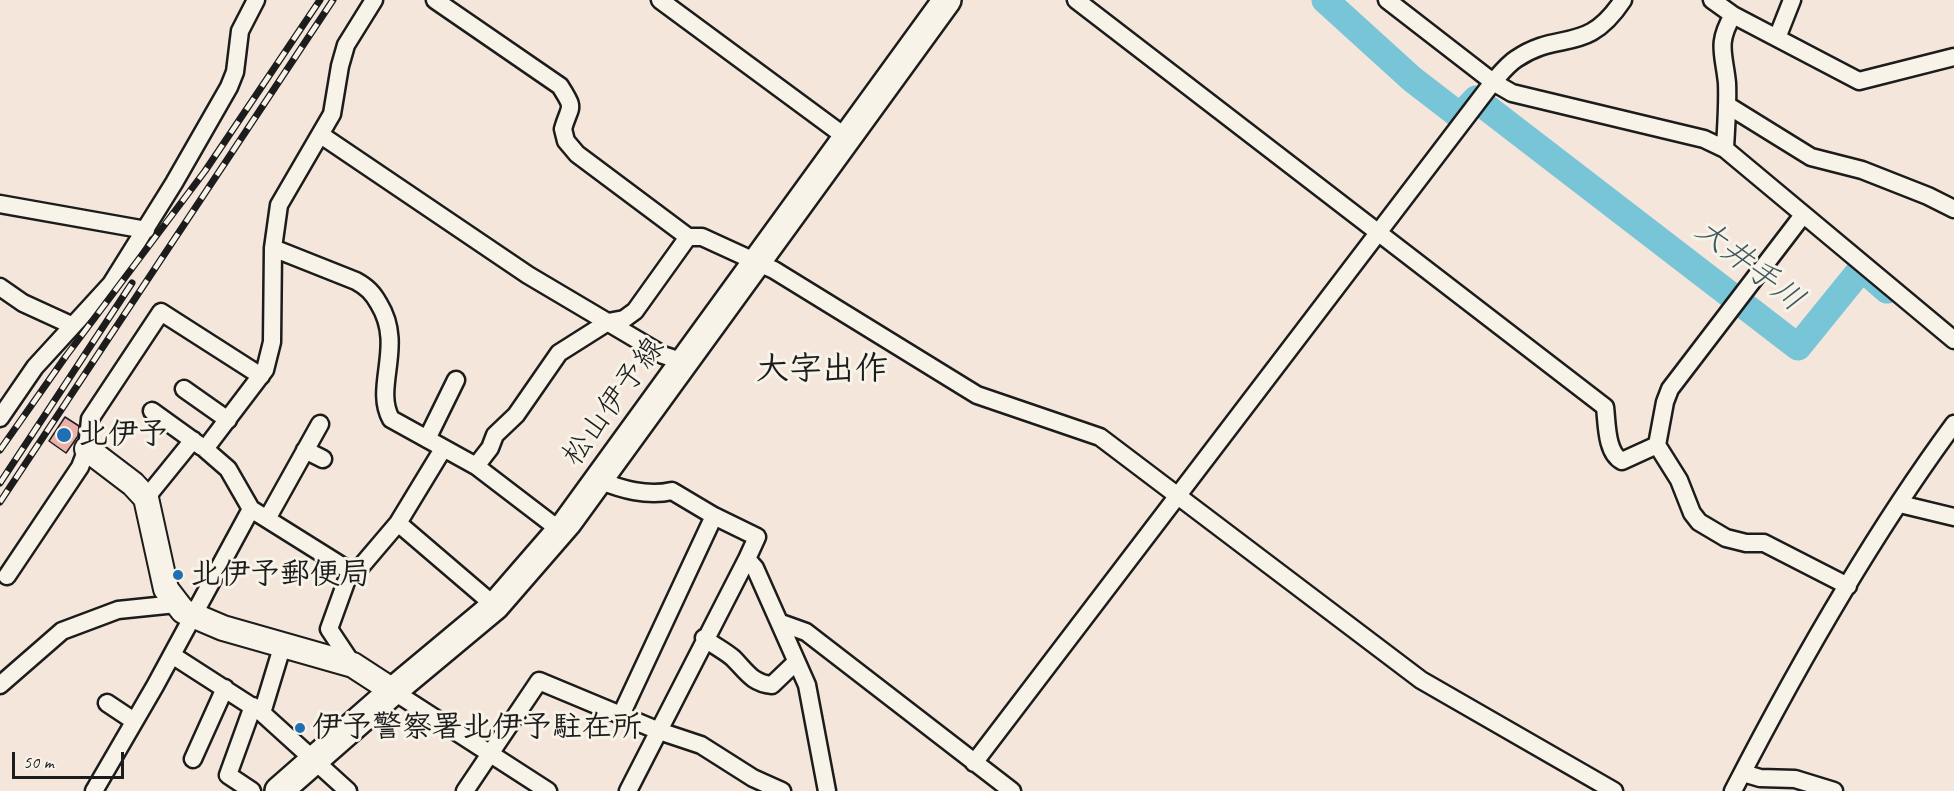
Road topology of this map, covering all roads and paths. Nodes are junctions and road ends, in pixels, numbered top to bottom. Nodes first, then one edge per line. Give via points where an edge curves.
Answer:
1 (256, 0) edge
2 (374, 0) edge
3 (435, 0) edge
4 (660, 0) edge
5 (947, 0) edge
6 (1076, 0) edge
7 (1387, 0) edge
8 (1712, 0) edge
9 (1792, 0) edge
10 (1621, 1) edge
11 (1733, 15) junction
12 (1777, 38) junction
13 (1954, 57) edge
14 (1493, 82) junction
15 (1727, 105) junction
16 (321, 135) junction
17 (847, 138) junction
18 (1725, 149) junction
19 (0, 204) edge
20 (1954, 209) edge
21 (1803, 215) junction
22 (146, 230) junction
23 (1377, 232) junction
24 (688, 237) junction
25 (273, 248) junction
26 (756, 262) junction
27 (0, 287) edge
28 (608, 322) junction
29 (71, 325) junction
30 (1954, 339) edge
31 (684, 362) junction
32 (261, 376) junction
33 (456, 380) dead end
34 (184, 388) dead end
35 (152, 411) dead end
36 (0, 418) edge
37 (228, 420) junction
38 (320, 424) dead end
39 (1954, 424) edge
40 (426, 439) junction
41 (199, 445) junction
42 (1657, 446) junction
43 (87, 449) junction
44 (443, 449) junction
45 (305, 450) junction
46 (323, 459) dead end
47 (476, 466) junction
48 (598, 480) junction
49 (1178, 495) junction
50 (146, 498) junction
51 (1900, 504) junction
52 (252, 509) junction
53 (714, 516) junction
54 (1954, 517) edge
55 (267, 519) junction
56 (398, 523) junction
57 (561, 531) junction
58 (747, 559) junction
59 (351, 571) junction
60 (7, 576) dead end
61 (1848, 586) junction
62 (495, 606) junction
63 (184, 610) junction
64 (781, 623) junction
65 (704, 638) junction
66 (283, 644) junction
67 (172, 655) junction
68 (796, 662) junction
69 (353, 664) junction
70 (0, 685) edge
71 (225, 688) junction
72 (393, 691) junction
73 (107, 703) dead end
74 (257, 710) junction
75 (621, 715) junction
76 (134, 721) junction
77 (659, 731) junction
78 (490, 754) junction
79 (193, 759) dead end
80 (312, 761) junction
81 (974, 763) junction
82 (1743, 773) junction
83 (1810, 788) edge
84 (94, 791) edge
85 (252, 791) edge
86 (279, 791) edge
87 (348, 791) edge
88 (465, 791) edge
89 (548, 791) edge
90 (628, 791) edge
91 (782, 791) edge
92 (827, 791) edge
93 (1011, 791) edge
94 (1614, 791) edge
95 (1733, 791) edge
96 (1834, 791) edge

1 - 22 street via 240,31 229,87
2 - 16 street via 346,45 332,114
3 - 24 street via 552,79 571,104 563,129 566,141 577,154
4 - 17 street
5 - 17 main road, 松山伊予線
6 - 23 street
7 - 14 street
8 - 11 street
9 - 12 street
10 - 14 street via 1612,18 1595,33 1536,49 1515,59
11 - 12 street
11 - 15 street via 1721,46
12 - 13 street via 1859,81
14 - 18 street via 1512,93 1704,139
14 - 23 street
15 - 18 street
15 - 20 street via 1811,157 1862,170
16 - 25 street via 279,205
16 - 28 street via 528,275
17 - 26 main road, 松山伊予線
18 - 21 street
19 - 22 street
21 - 30 street
21 - 42 street via 1670,389
22 - 29 street via 111,284
23 - 42 street via 1605,407 1616,458 1622,461
23 - 49 street
24 - 26 street via 702,237
24 - 28 street via 635,311 624,319
25 - 32 street via 271,353
25 - 40 street via 356,281 374,295 389,323 391,336 386,411
26 - 31 main road, 松山伊予線
26 - 49 street via 977,395 1100,437
27 - 29 street via 22,303
28 - 31 street via 663,355
28 - 47 street via 559,353 516,415 495,435
29 - 36 street via 35,367
31 - 48 main road, 松山伊予線
32 - 37 street
32 - 43 street via 161,312 90,418
33 - 40 street
34 - 37 street
35 - 41 street
37 - 41 street
38 - 45 street
39 - 51 street
40 - 44 street
41 - 50 street
41 - 52 street via 228,469
42 - 61 street via 1679,480 1692,513 1710,530 1736,541 1764,543
43 - 50 main road
43 - 60 street via 80,467
44 - 47 street
44 - 56 street
45 - 46 street
45 - 55 street
47 - 57 street
48 - 53 street via 623,490 672,491
48 - 57 main road, 松山伊予線
49 - 81 street
49 - 94 street via 1421,680
50 - 63 main road via 166,589
51 - 54 street
51 - 61 street
52 - 55 street
52 - 63 street
53 - 58 street via 757,537
53 - 75 street
55 - 59 street
56 - 59 street via 358,570
56 - 62 street
57 - 62 main road, 松山伊予線
58 - 64 street
58 - 65 street
59 - 69 street via 329,629
61 - 82 street
62 - 72 main road, 松山伊予線
63 - 66 main road
63 - 67 street
63 - 70 street via 118,610 62,631
64 - 68 street
64 - 81 street via 806,632
65 - 68 street via 761,684 772,686
65 - 77 street
66 - 69 main road
66 - 74 street
67 - 71 street
67 - 76 street
68 - 92 street via 807,685
69 - 72 main road
71 - 74 street
71 - 79 street
72 - 78 street
72 - 80 main road, 松山伊予線
73 - 76 street
74 - 80 street
74 - 85 street via 228,775
75 - 77 street
75 - 78 street via 539,681
76 - 84 street
77 - 90 street
77 - 91 street via 701,745 753,778
78 - 88 street
78 - 89 street
80 - 86 main road, 松山伊予線
80 - 87 street
81 - 93 street
82 - 83 street via 1760,778 1795,779
82 - 95 street
83 - 96 street

